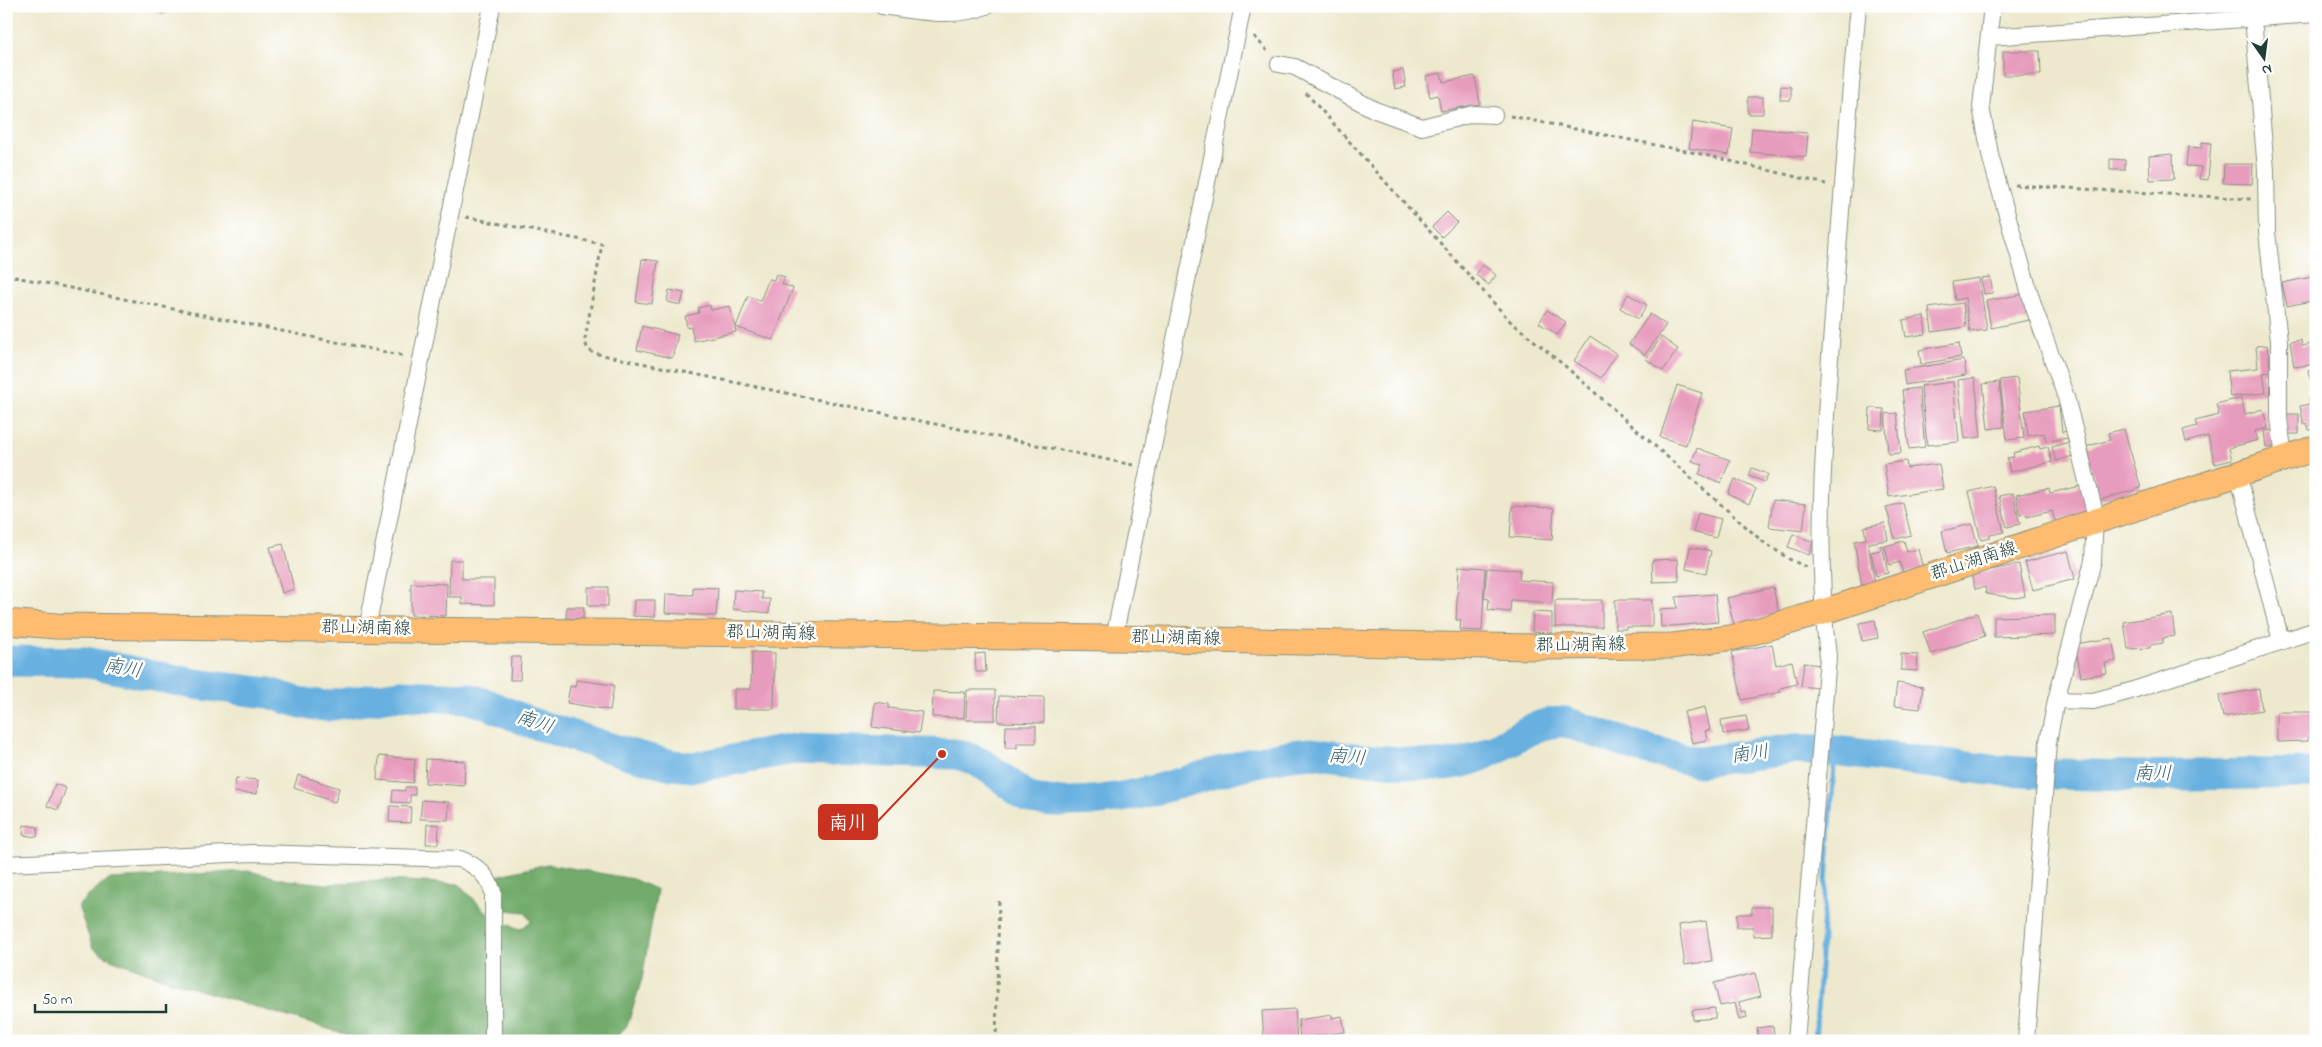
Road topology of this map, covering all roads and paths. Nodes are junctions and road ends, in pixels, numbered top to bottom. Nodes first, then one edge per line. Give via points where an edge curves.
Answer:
1 (492, 6) edge
2 (882, 6) edge
3 (986, 6) edge
4 (1858, 6) edge
5 (1992, 6) edge
6 (2252, 12) edge
7 (1241, 14) edge
8 (2316, 14) edge
9 (1989, 37) junction
10 (1279, 64) joint
11 (1302, 88) dead end
12 (1494, 114) joint
13 (1999, 186) junction
14 (1841, 187) junction
15 (2266, 200) junction
16 (450, 213) junction
17 (6, 275) edge
18 (420, 359) junction
19 (2316, 448) edge
20 (2284, 458) junction
21 (1148, 468) junction
22 (2238, 474) junction
23 (2093, 523) junction
24 (1822, 572) junction
25 (1823, 612) junction
26 (6, 622) edge
27 (366, 629) junction
28 (2316, 630) edge
29 (1114, 638) junction
30 (2281, 641) junction
31 (2056, 700) junction
32 (6, 864) edge
33 (999, 898) dead end
34 (493, 1041) edge
35 (996, 1041) edge
36 (1796, 1041) edge
37 (2026, 1041) edge

1 - 16 street
2 - 3 street via 940,12 978,10
4 - 14 street
5 - 9 street
6 - 8 street
6 - 9 street
6 - 15 street
7 - 10 path
7 - 21 street
9 - 13 street via 1981,107
10 - 12 street via 1295,67 1375,110 1422,127 1473,114
11 - 24 path via 1510,321 1762,541 1789,559
12 - 14 path via 1662,146
13 - 15 path
13 - 23 street via 2034,308 2066,397 2094,506
14 - 24 street via 1823,451
15 - 20 street via 2279,342 2279,418
16 - 18 street
16 - 21 path via 602,244 584,339 587,348 593,352
17 - 18 path
18 - 27 street
19 - 20 main road, 郡山湖南線
20 - 22 main road, 郡山湖南線
21 - 29 street
22 - 23 main road, 郡山湖南線
22 - 30 street
23 - 25 main road, 郡山湖南線
23 - 31 street via 2093,561
24 - 25 street
25 - 29 main road, 郡山湖南線 via 1735,637 1672,646 1537,647
25 - 36 street via 1828,657
26 - 27 main road, 郡山湖南線 via 56,626
27 - 29 main road, 郡山湖南線
28 - 30 street
30 - 31 street via 2093,701
31 - 37 street via 2046,760
32 - 34 street via 253,853 460,859 484,875 493,892
33 - 35 path

